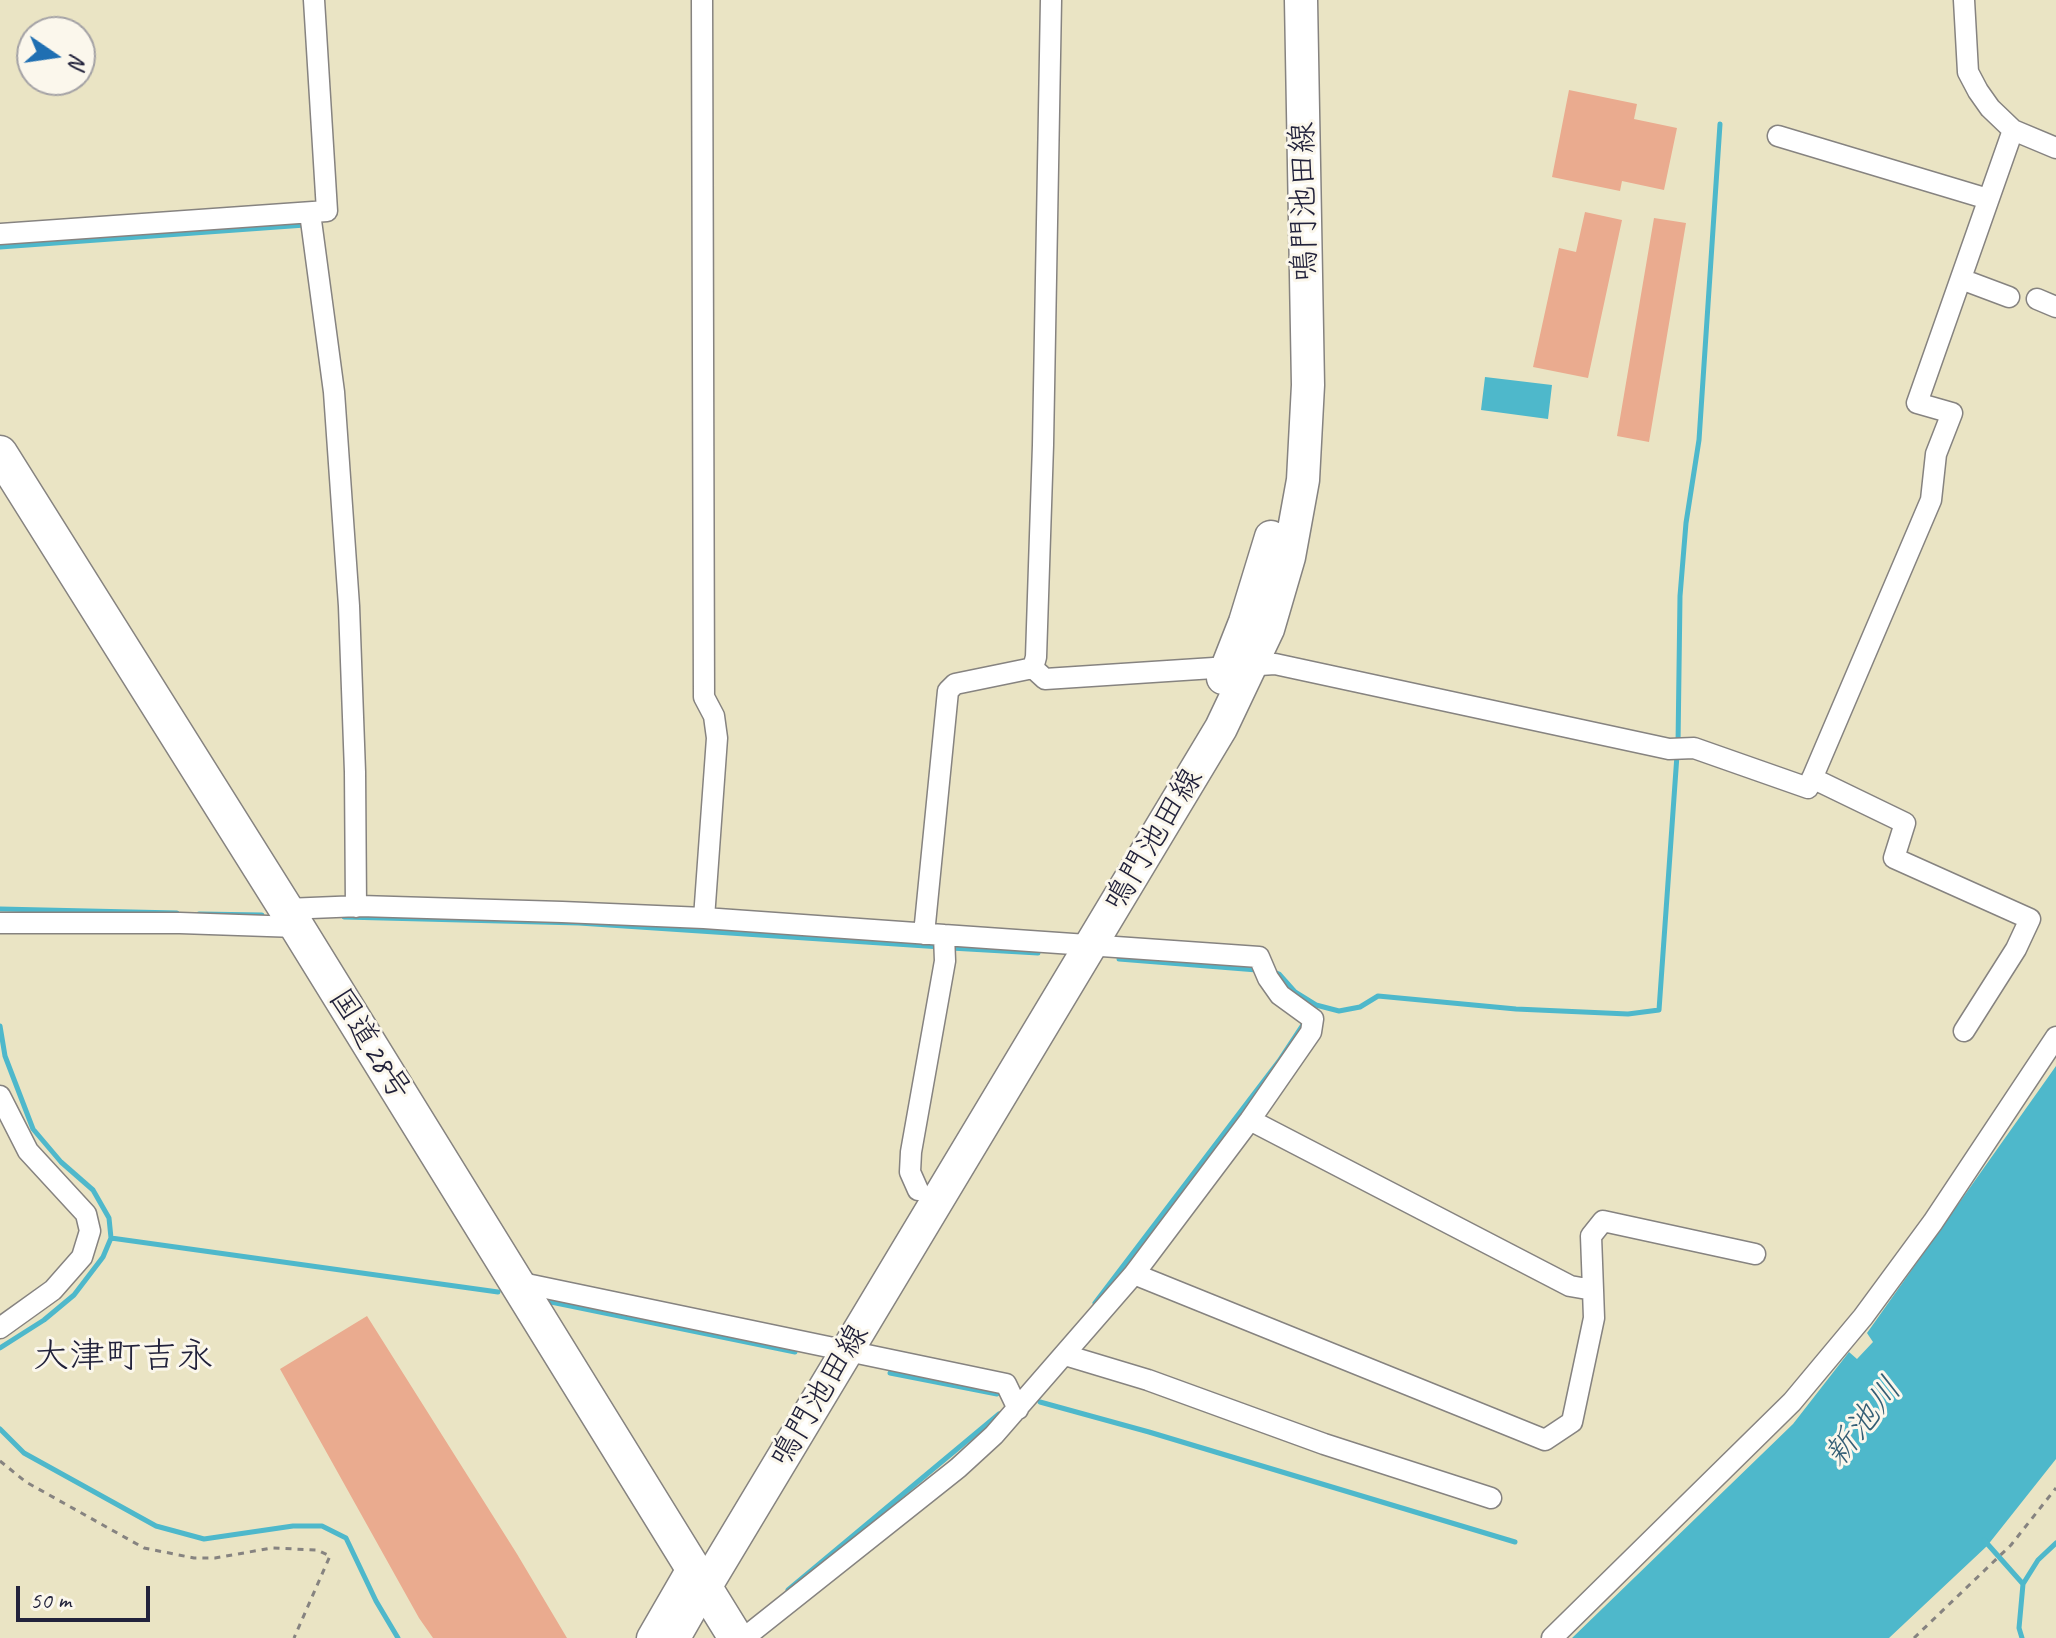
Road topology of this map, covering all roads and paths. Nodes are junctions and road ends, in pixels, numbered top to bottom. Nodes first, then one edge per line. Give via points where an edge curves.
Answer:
1 (314, 0) edge
2 (702, 0) edge
3 (1051, 0) edge
4 (1281, 0) edge
5 (1301, 0) edge
6 (1964, 0) edge
7 (2013, 130) junction
8 (1778, 136) dead end
9 (2056, 148) edge
10 (1988, 199) junction
11 (315, 217) junction
12 (0, 234) edge
13 (1961, 279) junction
14 (2009, 297) dead end
15 (0, 453) edge
16 (1240, 665) junction
17 (1033, 668) junction
18 (1812, 778) junction
19 (363, 907) junction
20 (291, 918) junction
21 (704, 918) junction
22 (0, 923) edge
23 (940, 943) junction
24 (1078, 946) junction
25 (1964, 1031) dead end
26 (2056, 1037) edge
27 (0, 1096) edge
28 (1250, 1120) junction
29 (918, 1190) junction
30 (1755, 1254) dead end
31 (1134, 1274) junction
32 (517, 1282) junction
33 (1593, 1290) junction
34 (0, 1328) edge
35 (835, 1349) junction
36 (1065, 1355) junction
37 (1018, 1409) junction
38 (0, 1461) edge
39 (2056, 1488) edge
40 (1491, 1498) dead end
41 (698, 1578) junction
42 (294, 1638) edge
43 (651, 1638) edge
44 (676, 1638) edge
45 (736, 1638) edge
46 (744, 1638) edge
47 (1552, 1638) edge
48 (1914, 1638) edge

1 - 11 street via 327,211
2 - 21 street via 704,697 717,738
3 - 17 street
4 - 16 main road, 鳴門池田線 via 1286,382 1281,479
5 - 16 main road, 鳴門池田線 via 1308,385 1303,480 1268,629
6 - 7 street via 1968,72 1990,108
7 - 9 street
7 - 10 street
8 - 10 street
10 - 13 street
11 - 12 street via 254,214
11 - 19 street via 349,606
13 - 14 street
13 - 18 street via 1917,403 1952,413 1936,454 1931,500
15 - 20 highway, 国道28号
16 - 17 street via 1045,679
16 - 18 street via 1275,664 1669,749 1694,748 1808,788
16 - 24 main road, 鳴門池田線 via 1201,721
17 - 23 street via 955,684 948,691
18 - 25 street via 1905,823 1894,858 2030,919
19 - 20 street
19 - 21 street
20 - 22 street
20 - 32 highway, 国道28号
21 - 23 street
23 - 24 street
23 - 29 street via 911,1152 910,1172
24 - 28 street via 1259,957 1280,995 1313,1019 1311,1032
24 - 29 main road, 鳴門池田線
24 - 35 main road, 鳴門池田線
26 - 47 street via 1933,1222 1792,1402
27 - 34 street via 28,1151 86,1214 90,1231 82,1257 53,1290
28 - 31 street
28 - 33 street via 1570,1286
29 - 35 main road, 鳴門池田線
30 - 33 street via 1603,1221 1591,1236
31 - 33 street via 1545,1440 1572,1422 1594,1318
31 - 36 street
32 - 35 street
32 - 41 highway, 国道28号
35 - 37 street via 1006,1384
35 - 41 main road, 鳴門池田線
36 - 37 street
36 - 40 street
37 - 46 street via 958,1468
38 - 42 path via 26,1482 144,1548 194,1558 272,1548 317,1550 330,1556
39 - 48 path via 2006,1550
41 - 43 main road
41 - 44 main road
41 - 45 highway, 国道28号

